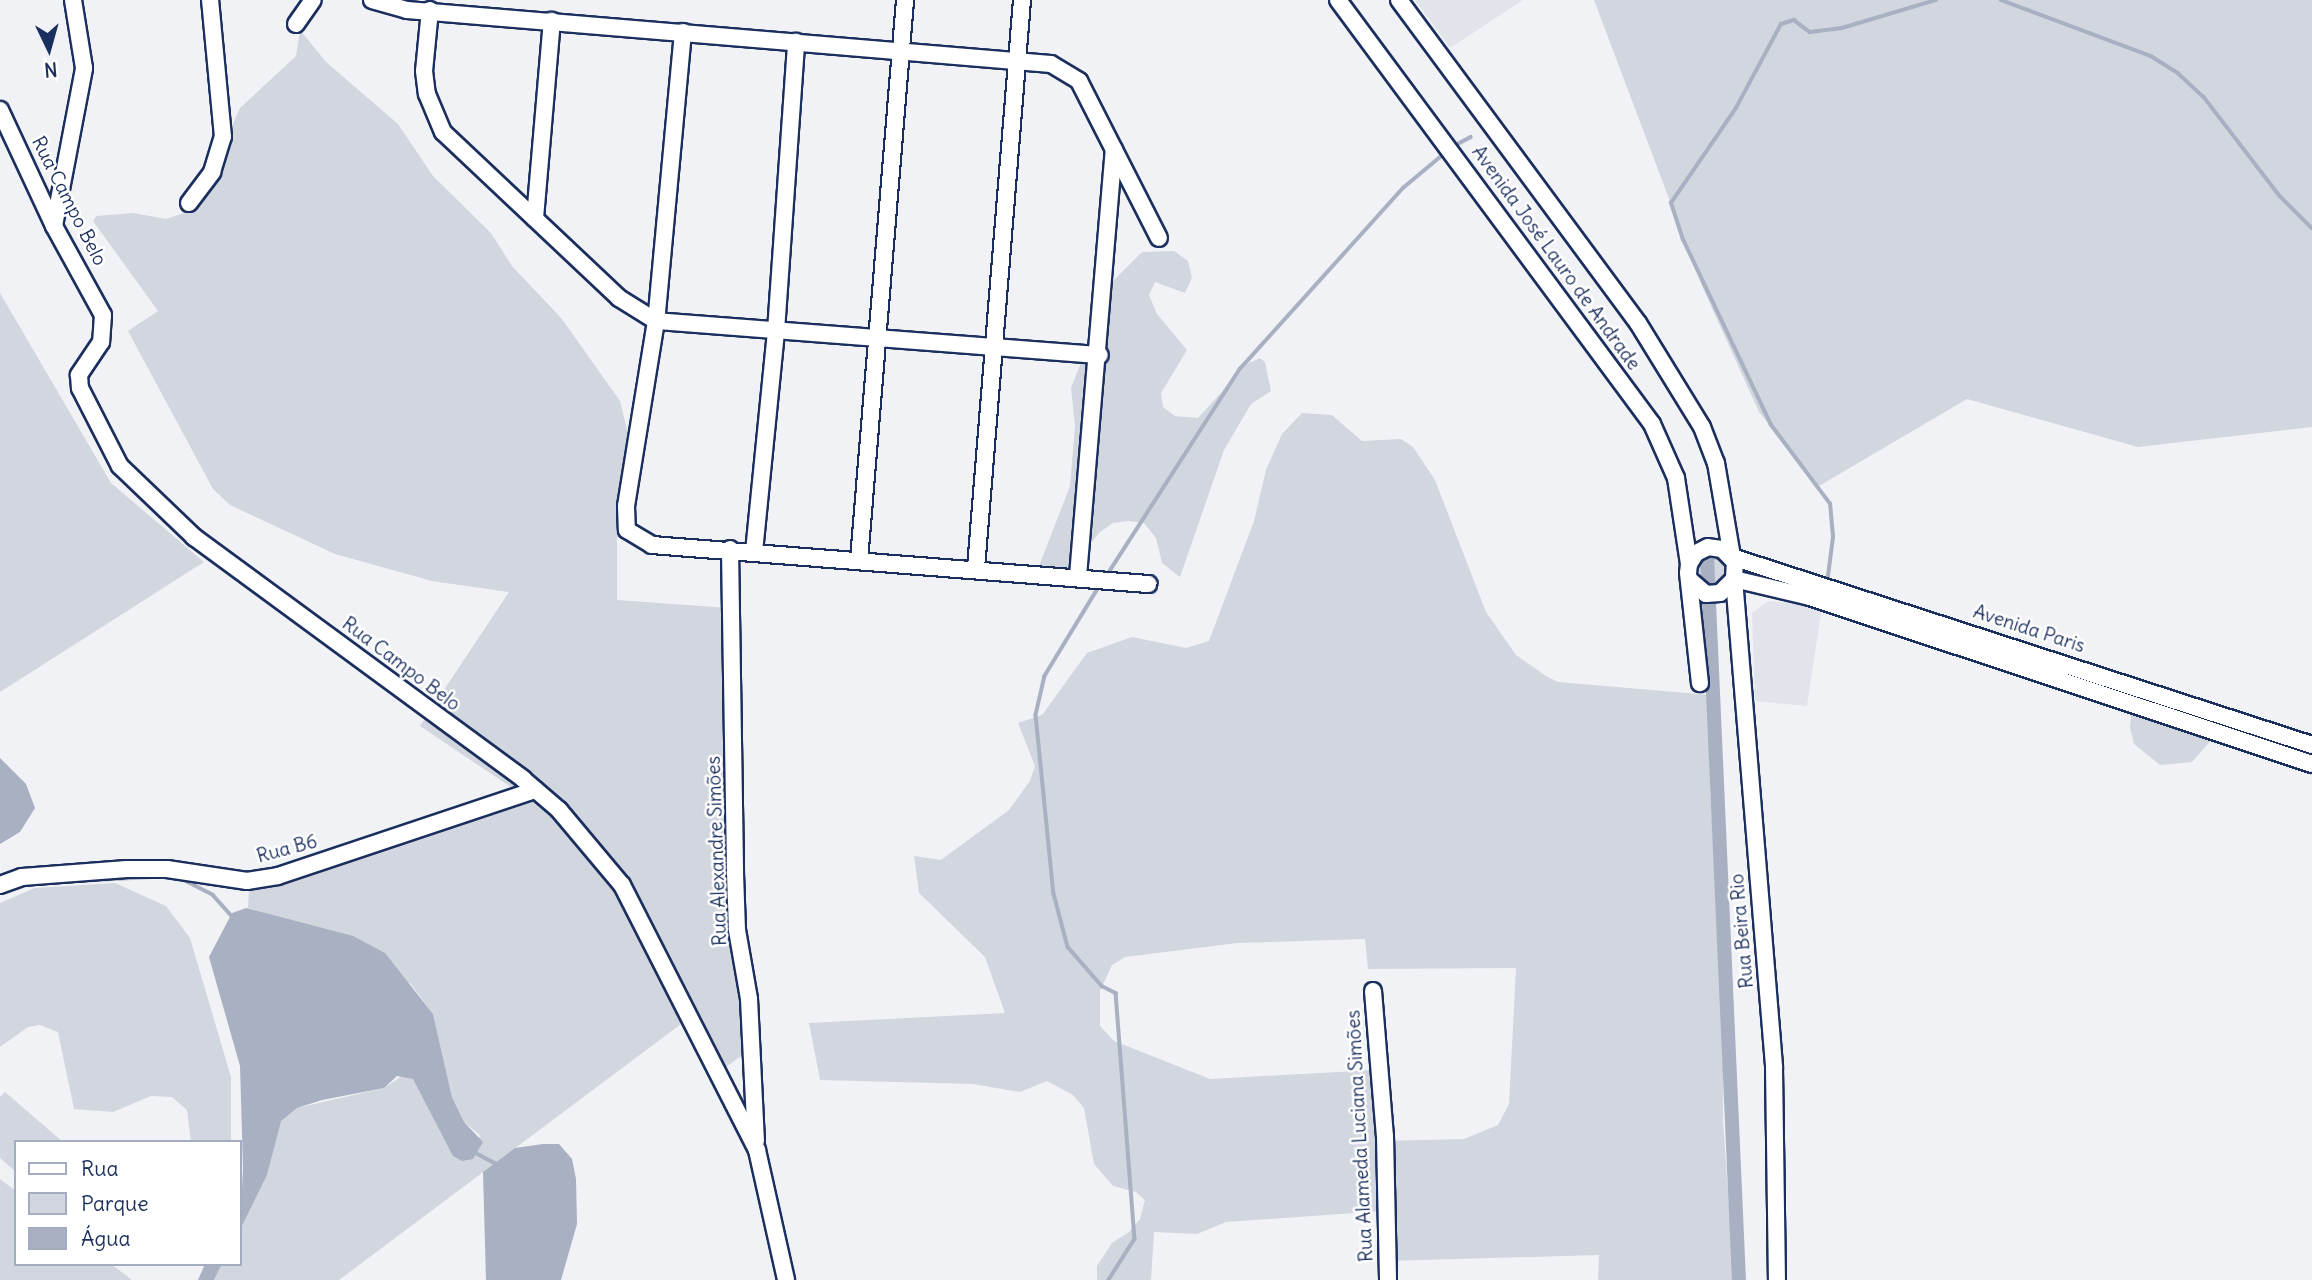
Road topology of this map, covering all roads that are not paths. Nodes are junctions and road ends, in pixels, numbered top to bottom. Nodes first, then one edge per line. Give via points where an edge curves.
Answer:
1 (73, 0) edge
2 (210, 0) edge
3 (313, 0) edge
4 (372, 0) edge
5 (905, 0) edge
6 (1022, 0) edge
7 (1338, 0) edge
8 (1399, 0) edge
9 (430, 10) junction
10 (552, 21) junction
11 (296, 24) dead end
12 (683, 32) junction
13 (796, 42) junction
14 (903, 54) junction
15 (1017, 61) junction
16 (0, 110) edge
17 (1114, 150) junction
18 (189, 203) dead end
19 (535, 218) junction
20 (54, 226) junction
21 (1159, 238) dead end
22 (656, 321) junction
23 (776, 331) junction
24 (875, 339) junction
25 (994, 348) junction
26 (1100, 355) junction
27 (730, 549) junction
28 (754, 552) junction
29 (1732, 557) junction
30 (859, 560) junction
31 (1689, 564) junction
32 (975, 568) junction
33 (1078, 576) junction
34 (1734, 579) junction
35 (1691, 581) junction
36 (1148, 584) dead end
37 (1700, 682) dead end
38 (2312, 745) edge
39 (2312, 764) edge
40 (535, 790) junction
41 (0, 885) edge
42 (1373, 991) dead end
43 (757, 1150) junction
44 (786, 1280) edge
45 (1388, 1280) edge
46 (1777, 1280) edge

1 - 20 street via 84,68
2 - 18 street via 223,137 212,172
3 - 11 street
4 - 9 street via 384,6
5 - 14 street
6 - 15 street
7 - 31 street, Avenida José Lauro de Andrade via 1652,424 1676,478
8 - 29 street, Avenida José Lauro de Andrade via 1638,323 1702,426 1716,463
9 - 10 street
9 - 19 street via 424,72 427,94 443,132
10 - 12 street
10 - 19 street
12 - 13 street
12 - 22 street
13 - 14 street
13 - 23 street
14 - 15 street
14 - 24 street
15 - 17 street via 1051,64 1079,80
15 - 25 street
16 - 20 street, Rua Campo Belo
17 - 21 street
17 - 26 street
19 - 22 street via 619,298
20 - 40 street, Rua Campo Belo via 103,315 101,342 79,375 80,388 120,466 194,537
22 - 23 street
22 - 27 street via 626,506 627,530 652,545
23 - 24 street
23 - 28 street
24 - 25 street
24 - 30 street
25 - 26 street
25 - 32 street
26 - 33 street
27 - 28 street
27 - 43 street, Rua Alexandre Simões via 736,895 749,999
28 - 30 street
29 - 31 street via 1722,549 1708,547 1696,553
29 - 34 street
29 - 38 street, Avenida Paris
30 - 32 street
31 - 35 street
32 - 33 street
33 - 36 street
34 - 35 street via 1726,590 1713,594 1700,591
34 - 39 street, Avenida Paris via 1811,597
34 - 46 street, Rua Beira Rio via 1774,1068
35 - 37 street
40 - 41 street, Rua B6 via 278,876 247,881 167,869 127,869 22,877
40 - 43 street, Rua Campo Belo via 559,810 622,885
42 - 45 street, Rua Alameda Luciana Simões via 1385,1136
43 - 44 street, Rua Campo Belo

